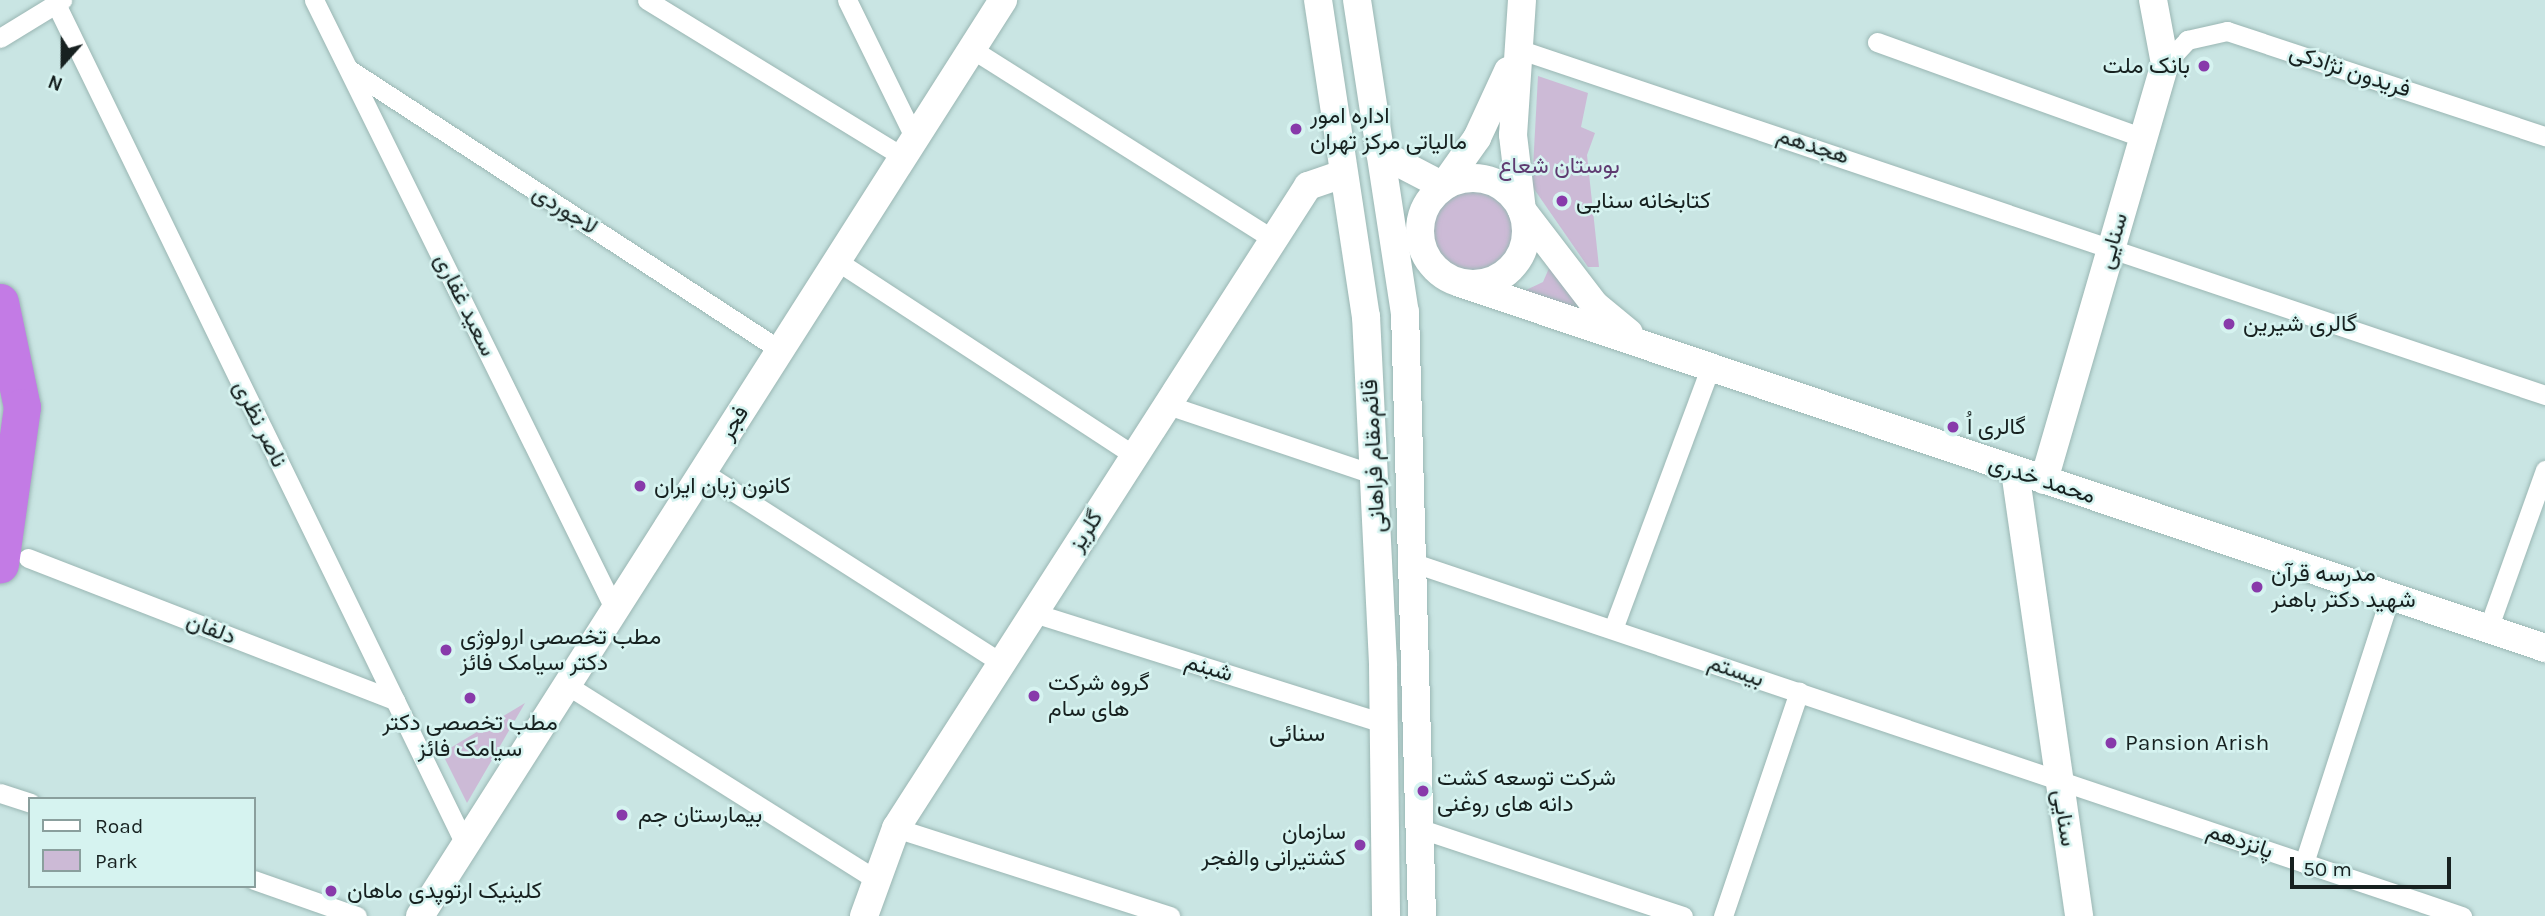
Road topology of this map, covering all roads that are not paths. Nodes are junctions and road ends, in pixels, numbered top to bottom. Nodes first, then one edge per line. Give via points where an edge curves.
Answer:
1 (314, 0) edge
2 (647, 0) edge
3 (847, 0) edge
4 (1003, 0) edge
5 (1318, 0) edge
6 (1357, 0) edge
7 (1522, 0) edge
8 (2153, 0) edge
9 (59, 2) edge
10 (0, 38) edge
11 (1877, 41) dead end
12 (1515, 48) junction
13 (972, 49) junction
14 (2165, 64) junction
15 (349, 70) junction
16 (2545, 136) edge
17 (2143, 138) junction
18 (909, 148) junction
19 (1380, 153) junction
20 (1342, 174) junction
21 (1443, 186) junction
22 (1522, 210) junction
23 (1274, 240) junction
24 (2112, 245) junction
25 (1395, 255) junction
26 (1356, 256) junction
27 (837, 261) junction
28 (1451, 279) junction
29 (0, 302) edge
30 (1649, 348) junction
31 (780, 350) junction
32 (1710, 368) junction
33 (2545, 395) edge
34 (1168, 405) junction
35 (1135, 456) junction
36 (2545, 470) edge
37 (2015, 471) junction
38 (703, 472) junction
39 (1376, 475) junction
40 (2044, 480) junction
41 (14, 561) edge
42 (1414, 563) junction
43 (2389, 596) junction
44 (615, 610) junction
45 (1034, 613) junction
46 (1612, 629) junction
47 (2488, 629) junction
48 (2545, 648) edge
49 (1002, 663) junction
50 (567, 685) junction
51 (1799, 692) junction
52 (395, 700) junction
53 (1383, 723) junction
54 (2058, 780) junction
55 (0, 793) edge
56 (28, 802) edge
57 (896, 828) junction
58 (1421, 829) junction
59 (465, 844) junction
60 (2304, 863) junction
61 (877, 880) junction
62 (256, 881) edge
63 (2417, 909) edge
64 (358, 916) edge
65 (420, 916) edge
66 (864, 916) edge
67 (1170, 916) edge
68 (1386, 916) edge
69 (1422, 916) edge
70 (1683, 916) edge
71 (1723, 916) edge
72 (2079, 916) edge
73 (2462, 916) edge

1 - 15 street, سعید غفاری
2 - 18 street
3 - 18 street
4 - 13 street, فجر
5 - 20 street, قائم‌مقام فراهانی
6 - 19 street, قائم‌مقام فراهانی
7 - 12 street
8 - 14 street, سنایی
9 - 10 street
9 - 52 street, ناصر نظری
11 - 17 street
12 - 21 street via 1485,124
12 - 22 street via 1513,135
12 - 24 street, هجدهم
13 - 18 street, فجر
13 - 23 street
14 - 16 street, فریدون نژادکی via 2187,40 2228,31
14 - 17 street, سنایی
15 - 31 street, لاجوردی
15 - 44 street, سعید غفاری
17 - 24 street, سنایی
18 - 27 street, فجر
19 - 21 street
19 - 25 street, قائم‌مقام فراهانی
20 - 23 street, گلریز via 1308,186
20 - 26 street, قائم‌مقام فراهانی
21 - 22 street via 1488,179
21 - 28 street via 1424,208 1419,238
22 - 28 street via 1525,243 1519,259 1493,281
22 - 30 street via 1595,305
23 - 34 street, گلریز
24 - 33 street, هجدهم
24 - 40 street, سنایی
25 - 26 street
25 - 28 street, محمد خدری
25 - 42 street, قائم‌مقام فراهانی via 1405,312
26 - 39 street, قائم‌مقام فراهانی
27 - 31 street, فجر
27 - 35 street
28 - 30 street, محمد خدری
29 - 41 highway via 21,390
30 - 32 street, محمد خدری
31 - 38 street, فجر
32 - 37 street, محمد خدری
32 - 46 street
34 - 35 street, گلریز
34 - 39 street
35 - 45 street, گلریز
36 - 47 street
37 - 40 street, محمد خدری
37 - 54 street, سنایی
38 - 44 street, فجر
38 - 49 street
39 - 53 street, قائم‌مقام فراهانی
40 - 43 street, محمد خدری
41 - 52 street, دلفان
42 - 46 street, بیستم
42 - 58 street, قائم‌مقام فراهانی
43 - 47 street, محمد خدری
43 - 60 street
44 - 50 street, فجر
45 - 49 street, گلریز
45 - 53 street, شبنم
46 - 51 street, بیستم
47 - 48 street, محمد خدری
49 - 57 street, گلریز
50 - 59 street, فجر
50 - 61 street
51 - 54 street, بیستم
51 - 71 street
52 - 59 street, ناصر نظری
53 - 68 street, قائم‌مقام فراهانی
54 - 60 street, پانزدهم
54 - 72 street, سنایی
55 - 56 street
57 - 61 street, گلریز
57 - 67 street
58 - 69 street, قائم‌مقام فراهانی
58 - 70 street
59 - 65 street, فجر
60 - 63 street, پانزدهم
61 - 66 street, گلریز
62 - 64 street
63 - 73 street, پانزدهم

